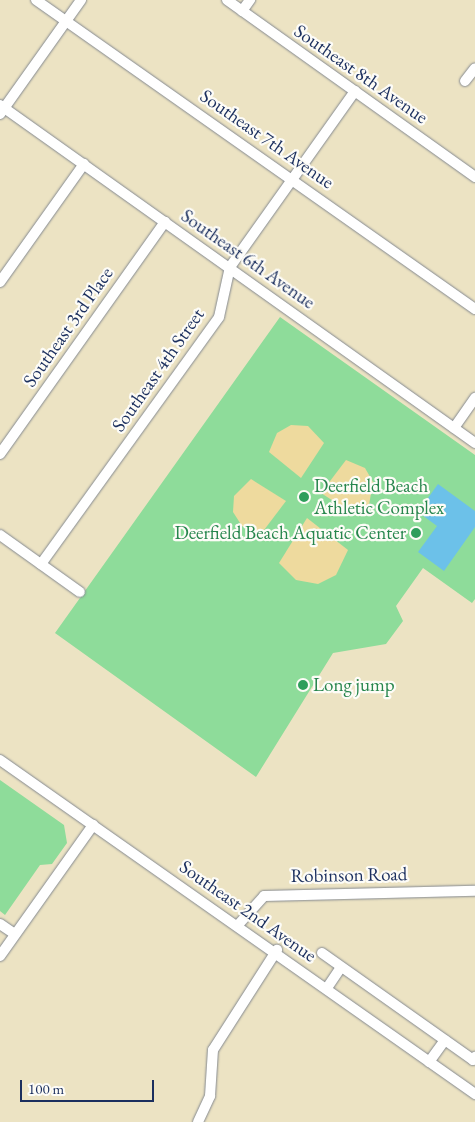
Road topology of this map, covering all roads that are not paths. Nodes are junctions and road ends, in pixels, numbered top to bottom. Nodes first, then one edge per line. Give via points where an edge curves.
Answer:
1 (36, 0) edge
2 (81, 0) edge
3 (227, 0) edge
4 (250, 0) edge
5 (242, 11) junction
6 (66, 20) junction
7 (475, 68) edge
8 (465, 81) dead end
9 (355, 91) junction
10 (1, 109) edge
11 (84, 164) junction
12 (475, 177) edge
13 (292, 179) junction
14 (165, 222) junction
15 (230, 267) junction
16 (0, 282) edge
17 (475, 309) edge
18 (475, 398) edge
19 (454, 428) junction
20 (475, 443) edge
21 (0, 454) edge
22 (0, 534) edge
23 (41, 564) junction
24 (80, 592) dead end
25 (0, 760) edge
26 (94, 825) junction
27 (475, 891) edge
28 (0, 924) edge
29 (238, 926) junction
30 (15, 934) junction
31 (276, 950) junction
32 (322, 953) dead end
33 (0, 956) edge
34 (341, 967) junction
35 (327, 988) junction
36 (445, 1040) junction
37 (475, 1057) edge
38 (429, 1062) junction
39 (475, 1094) edge
40 (198, 1122) edge

1 - 6 street, Southeast 7th Avenue
2 - 6 street
3 - 5 street, Southeast 8th Avenue
4 - 5 street
5 - 9 street, Southeast 8th Avenue
6 - 10 street
6 - 13 street, Southeast 7th Avenue
7 - 8 street
9 - 12 street, Southeast 8th Avenue
9 - 13 street, Southeast 4th Street
10 - 11 street, Southeast 6th Avenue
11 - 14 street, Southeast 6th Avenue
11 - 16 street
13 - 15 street, Southeast 4th Street
13 - 17 street, Southeast 7th Avenue
14 - 15 street, Southeast 6th Avenue
14 - 21 street, Southeast 3rd Place
15 - 19 street, Southeast 6th Avenue
15 - 23 street, Southeast 4th Street via 218,317
18 - 19 street
19 - 20 street, Southeast 6th Avenue
22 - 23 street
23 - 24 street
25 - 26 street, Southeast 2nd Avenue
26 - 29 street, Southeast 2nd Avenue
26 - 30 street
27 - 29 street, Robinson Road via 264,896
28 - 30 street
29 - 31 street, Southeast 2nd Avenue
30 - 33 street
31 - 35 street, Southeast 2nd Avenue
31 - 40 street via 213,1050 210,1096
32 - 34 street
34 - 35 street
34 - 36 street
35 - 38 street, Southeast 2nd Avenue
36 - 37 street via 473,1060
36 - 38 street
38 - 39 street, Southeast 2nd Avenue

